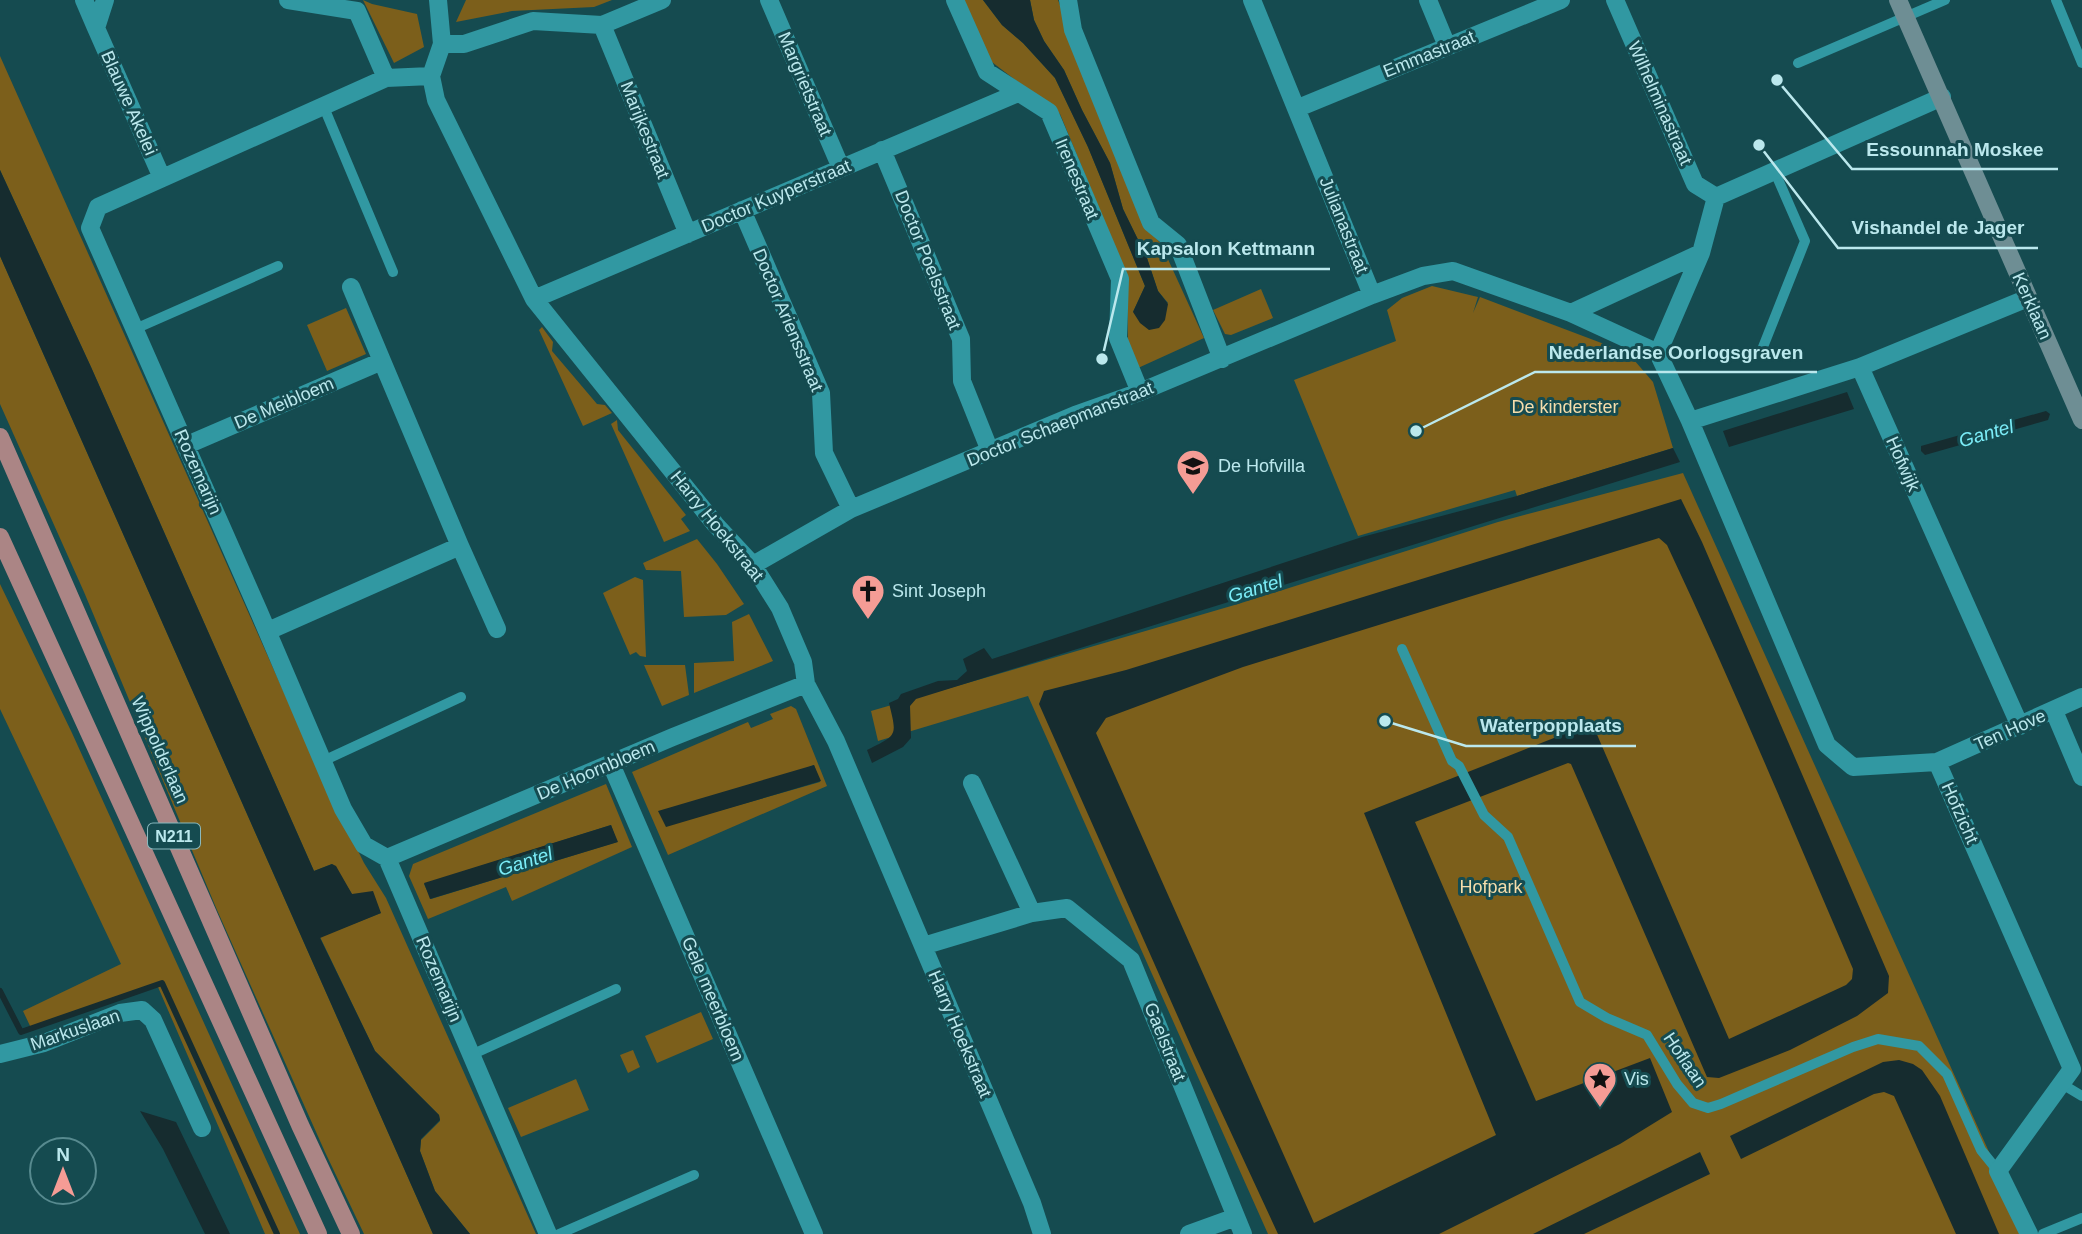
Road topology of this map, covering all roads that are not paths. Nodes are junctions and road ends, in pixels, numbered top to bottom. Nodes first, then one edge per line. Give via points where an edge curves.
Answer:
1 (84, 0) edge
2 (105, 0) edge
3 (288, 0) edge
4 (438, 0) edge
5 (662, 0) edge
6 (769, 0) edge
7 (955, 0) edge
8 (1068, 0) edge
9 (1252, 0) edge
10 (1428, 0) edge
11 (1561, 0) edge
12 (1615, 0) edge
13 (1898, 0) edge
14 (1945, 0) edge
15 (2056, 0) edge
16 (1905, 17) junction
17 (602, 25) junction
18 (96, 28) junction
19 (442, 44) junction
20 (1447, 46) junction
21 (1798, 63) dead end
22 (2082, 63) edge
23 (431, 76) junction
24 (386, 78) junction
25 (1018, 93) junction
26 (1942, 97) junction
27 (323, 105) junction
28 (1298, 108) junction
29 (882, 150) junction
30 (841, 168) junction
31 (1774, 170) junction
32 (162, 178) junction
33 (1716, 197) junction
34 (742, 210) junction
35 (688, 234) junction
36 (1701, 253) junction
37 (278, 266) dead end
38 (393, 272) dead end
39 (351, 287) dead end
40 (1372, 295) junction
41 (2028, 298) junction
42 (534, 299) junction
43 (1572, 313) junction
44 (135, 328) junction
45 (1763, 347) dead end
46 (1658, 353) junction
47 (1222, 359) junction
48 (382, 361) junction
49 (1860, 367) junction
50 (1140, 392) junction
51 (2080, 408) edge
52 (1690, 421) junction
53 (0, 437) edge
54 (187, 445) junction
55 (990, 451) junction
56 (851, 509) junction
57 (0, 537) edge
58 (460, 546) junction
59 (753, 565) junction
60 (497, 629) dead end
61 (268, 631) junction
62 (1402, 649) dead end
63 (806, 684) junction
64 (2082, 697) edge
65 (461, 698) dead end
66 (2054, 711) junction
67 (2020, 726) junction
68 (323, 761) junction
69 (1937, 762) junction
70 (611, 764) junction
71 (2082, 777) edge
72 (972, 783) dead end
73 (387, 858) junction
74 (1032, 913) junction
75 (923, 946) junction
76 (616, 989) dead end
77 (0, 1054) edge
78 (471, 1055) junction
79 (2062, 1084) junction
80 (2082, 1096) edge
81 (202, 1128) dead end
82 (1998, 1171) junction
83 (694, 1175) dead end
84 (2082, 1218) edge
85 (1240, 1226) edge
86 (318, 1234) edge
87 (351, 1234) edge
88 (548, 1234) edge
89 (559, 1234) edge
90 (814, 1234) edge
91 (1042, 1234) edge
92 (1189, 1234) edge
93 (2029, 1234) edge
94 (2043, 1234) edge

1 - 18 street, Blauwe Akelei
2 - 18 street, Blauwe Akelei
3 - 24 street via 357,11
4 - 19 street
5 - 17 street
6 - 30 street, Margrietstraat
7 - 25 street, Irenestraat via 987,72
8 - 47 street via 1073,30 1151,223 1178,245
9 - 28 street, Julianastraat
10 - 20 street
11 - 20 street, Emmastraat
12 - 33 street, Wilhelminastraat via 1695,184
13 - 16 street, Kerklaan
14 - 16 lane
15 - 22 lane
16 - 21 lane
16 - 26 street, Kerklaan
17 - 19 street via 533,21 464,44
17 - 35 street, Marijkestraat
18 - 32 street, Blauwe Akelei
19 - 23 street
20 - 28 street, Emmastraat
23 - 24 street, Rozemarijn
23 - 42 street, Harry Hoekstraat via 436,100
24 - 27 street, Rozemarijn
25 - 29 street, Doctor Kuyperstraat
25 - 50 street, Irenestraat via 1049,112 1120,279 1118,338
26 - 31 street
26 - 41 street, Kerklaan
27 - 32 street, Rozemarijn
27 - 38 lane
28 - 40 street, Julianastraat
29 - 30 street, Doctor Kuyperstraat
29 - 55 street, Doctor Poelsstraat via 961,339 962,381
30 - 34 street, Doctor Kuyperstraat
31 - 33 street
31 - 45 lane via 1805,241
32 - 44 street, Rozemarijn via 98,207 90,228
33 - 36 street
34 - 35 street, Doctor Kuyperstraat
34 - 56 street, Doctor Ariensstraat via 821,393 824,453
35 - 42 street, Doctor Kuyperstraat
36 - 43 street
36 - 46 street
37 - 44 lane
39 - 48 street
40 - 43 street, Julianastraat via 1423,276 1454,271
40 - 47 street, Doctor Schaepmanstraat
41 - 49 street
41 - 51 street, Kerklaan
42 - 59 street, Harry Hoekstraat
43 - 46 street, Julianastraat
44 - 54 street, Rozemarijn
46 - 52 street, Hofzicht
47 - 50 street, Doctor Schaepmanstraat
48 - 54 street, De Meibloem
48 - 58 street
49 - 52 street
49 - 67 street, Hofwijk
50 - 55 street, Doctor Schaepmanstraat
52 - 69 street, Hofzicht via 1827,745 1853,767
53 - 87 main road, Wippolderlaan / N211
54 - 61 street, Rozemarijn
55 - 56 street, Doctor Schaepmanstraat
56 - 59 street, Doctor Schaepmanstraat
57 - 86 main road, N211
58 - 60 street
58 - 61 street
59 - 63 street, Harry Hoekstraat via 780,608 803,662
61 - 68 street, Rozemarijn
62 - 82 lane, Hoflaan via 1452,761 1484,815 1508,837 1580,1002 1647,1035 1693,1103 1708,1108 1721,1104 1878,1039 1919,1046 1947,1074 1981,1150
63 - 70 street, De Hoornbloem
63 - 75 street, Harry Hoekstraat via 836,741
64 - 66 street, Ten Hove
65 - 68 lane
66 - 67 street, Ten Hove
66 - 71 street
67 - 69 street, Ten Hove
68 - 73 street, Rozemarijn via 364,845
69 - 79 street, Hofzicht via 2072,1069
70 - 73 street, De Hoornbloem
70 - 90 street, Gele meerbloem
72 - 74 street
73 - 78 street, Rozemarijn
74 - 75 street, Gaelstraat
74 - 85 street, Gaelstraat via 1067,908 1131,960
75 - 91 street, Harry Hoekstraat
76 - 78 lane
77 - 81 street, Markuslaan via 44,1043 120,1013 142,1010 153,1020
78 - 88 street, Rozemarijn
79 - 80 lane
79 - 82 street
82 - 93 street
83 - 89 lane
84 - 94 lane
85 - 92 street

